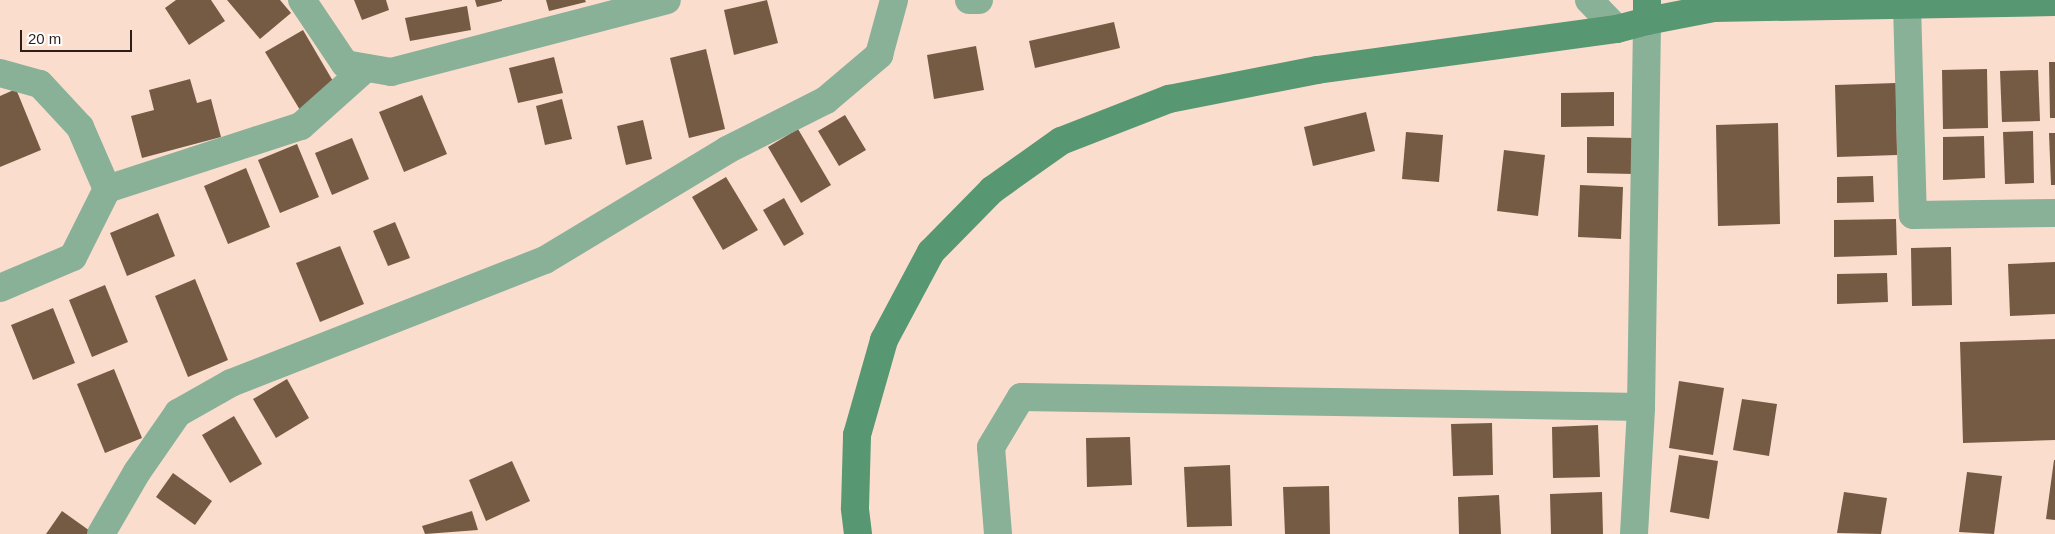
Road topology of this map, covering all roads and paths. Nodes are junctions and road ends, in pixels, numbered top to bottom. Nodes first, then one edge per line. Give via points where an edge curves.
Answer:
1 (302, 0) edge
2 (667, 0) edge
3 (894, 0) edge
4 (969, 0) edge
5 (979, 0) edge
6 (1589, 0) edge
7 (2055, 2) edge
8 (1916, 3) edge
9 (1647, 10) edge
10 (1617, 29) junction
11 (366, 68) junction
12 (0, 73) edge
13 (106, 189) junction
14 (2055, 213) edge
15 (0, 288) edge
16 (1641, 407) junction
17 (101, 534) edge
18 (858, 534) edge
19 (998, 534) edge
20 (1634, 534) edge

1 - 11 street via 345,64
2 - 11 street via 391,72
3 - 17 street via 879,55 826,100 727,150 545,260 231,383 178,413 137,472
4 - 5 street
6 - 10 street
7 - 8 street
8 - 9 street
8 - 14 street via 1913,215
9 - 10 street
9 - 16 street
10 - 18 street via 1317,70 1168,99 1061,141 992,190 931,252 884,340 857,434 855,508
11 - 13 street via 301,126
12 - 13 street via 40,84 80,127
13 - 15 street via 73,257
16 - 19 street via 1021,397 991,447
16 - 20 street

